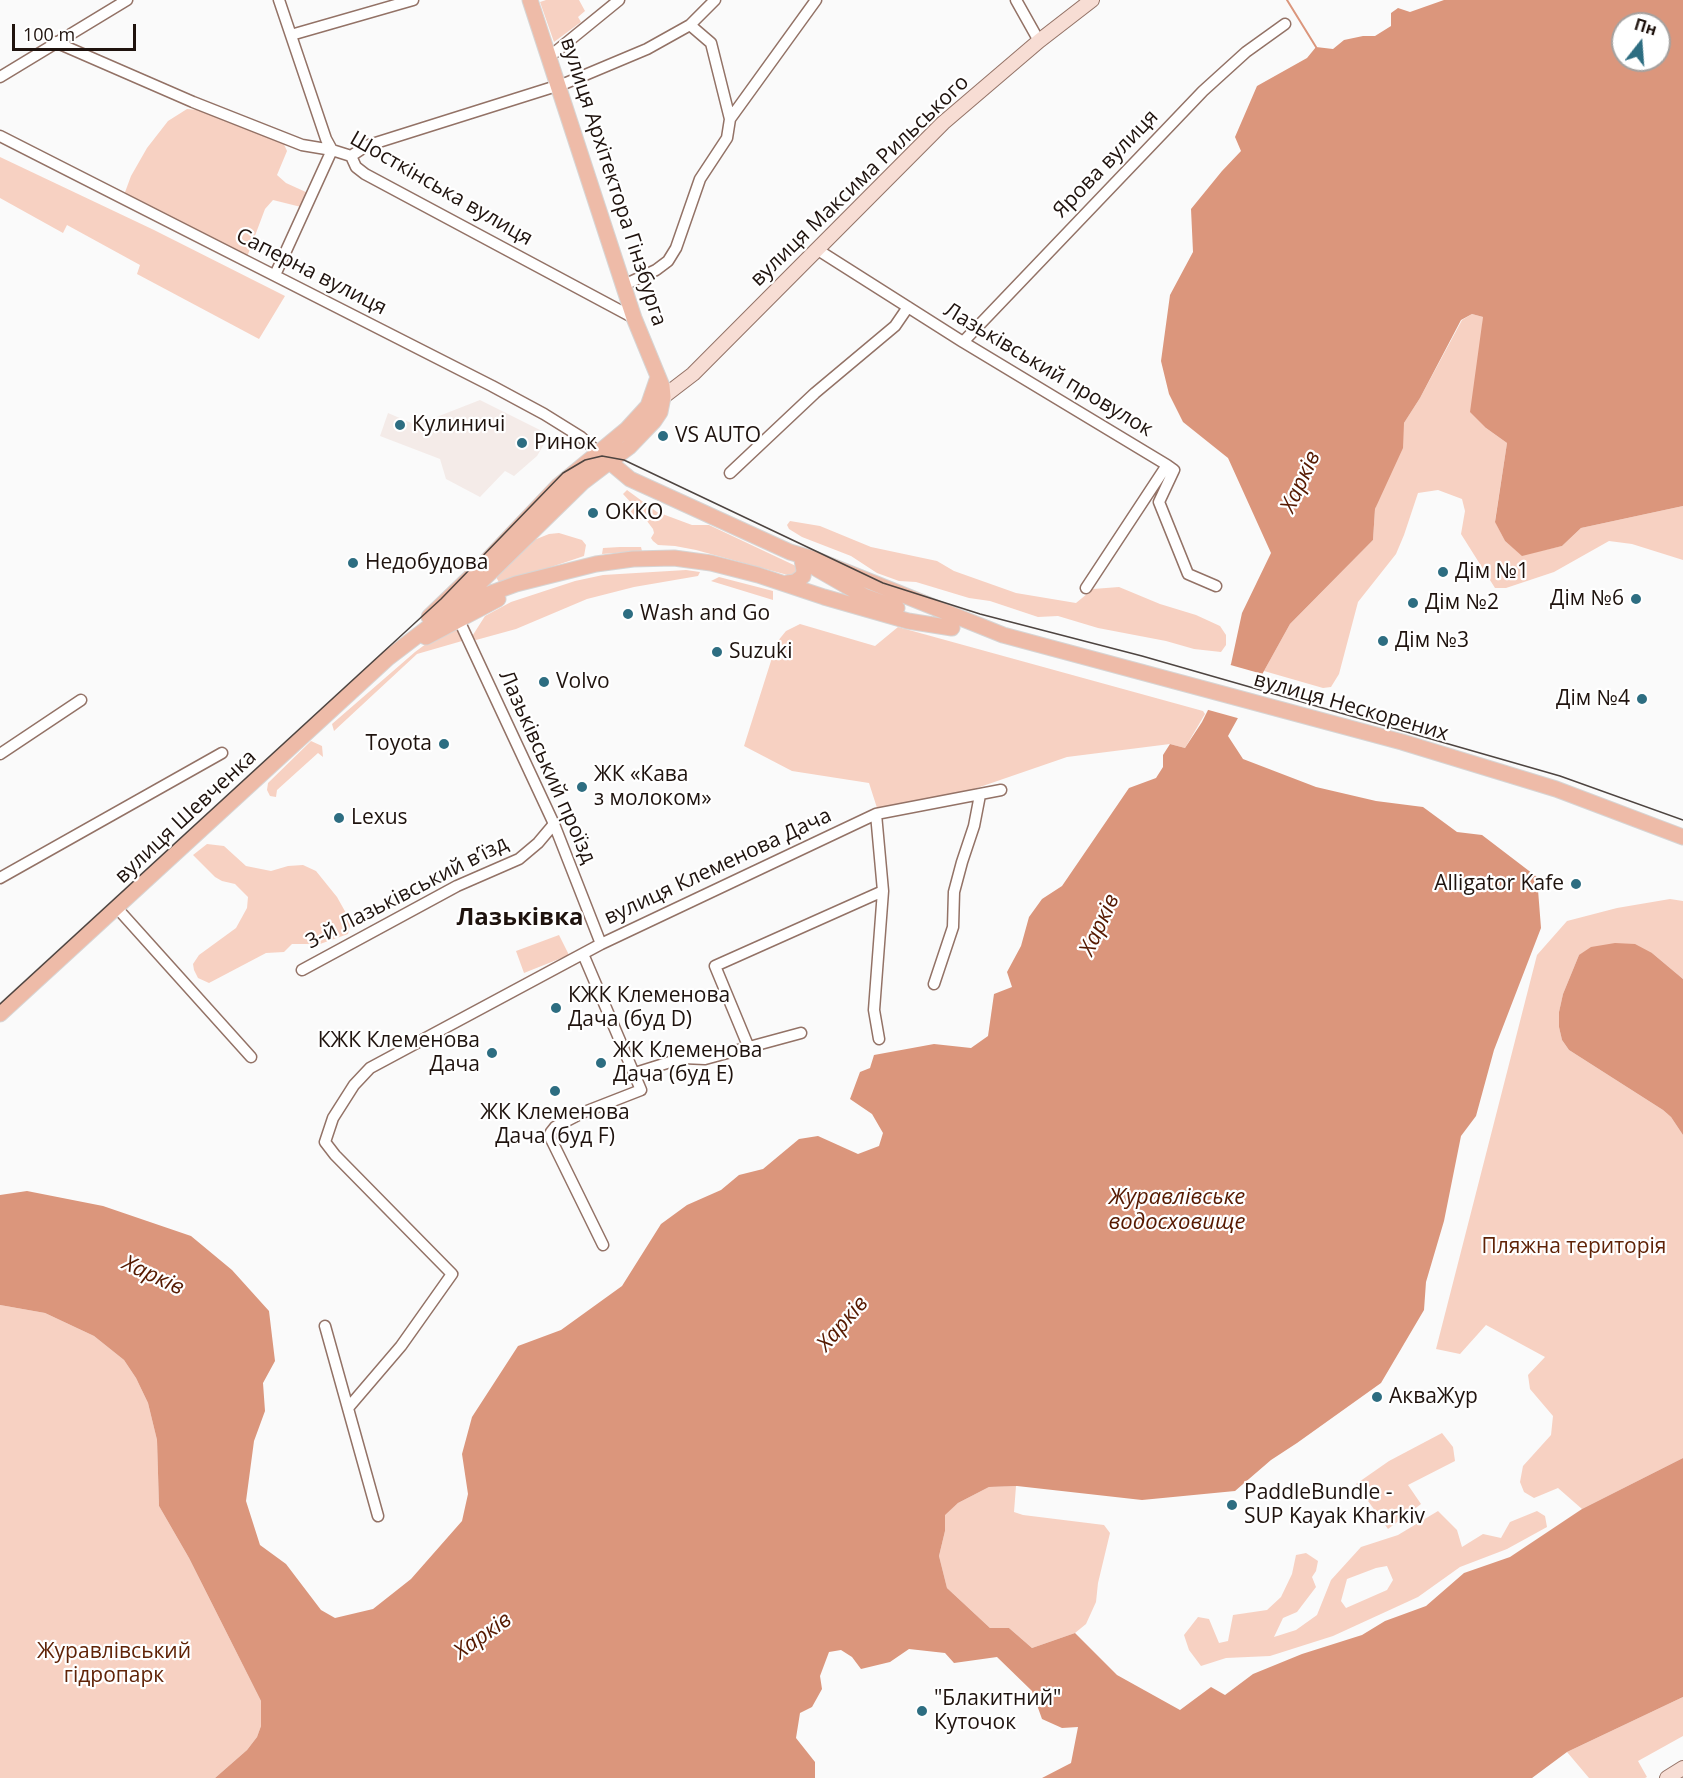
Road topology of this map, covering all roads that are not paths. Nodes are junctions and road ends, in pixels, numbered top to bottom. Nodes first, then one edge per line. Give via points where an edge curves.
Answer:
1 (127, 0) edge
2 (279, 0) edge
3 (413, 0) edge
4 (530, 0) edge
5 (619, 0) edge
6 (715, 0) edge
7 (816, 0) edge
8 (1016, 0) edge
9 (1092, 0) edge
10 (1285, 24) dead end
11 (690, 25) junction
12 (291, 35) junction
13 (1039, 41) junction
14 (55, 42) junction
15 (548, 55) junction
16 (0, 76) edge
17 (558, 86) junction
18 (730, 119) junction
19 (0, 136) edge
20 (332, 150) junction
21 (351, 156) junction
22 (818, 250) junction
23 (274, 275) junction
24 (624, 285) junction
25 (908, 307) junction
26 (634, 318) junction
27 (963, 342) junction
28 (658, 377) joint
29 (657, 399) junction
30 (604, 458) junction
31 (1167, 465) junction
32 (730, 473) dead end
33 (797, 556) junction
34 (486, 570) junction
35 (563, 572) junction
36 (787, 583) junction
37 (1216, 586) dead end
38 (1086, 588) dead end
39 (501, 589) junction
40 (864, 596) junction
41 (456, 613) junction
42 (954, 622) junction
43 (419, 628) junction
44 (399, 649) junction
45 (81, 700) dead end
46 (222, 753) dead end
47 (0, 754) edge
48 (1002, 790) dead end
49 (980, 795) junction
50 (876, 814) junction
51 (554, 824) junction
52 (1683, 837) edge
53 (0, 878) edge
54 (883, 891) junction
55 (117, 908) junction
56 (601, 944) junction
57 (583, 954) junction
58 (302, 970) dead end
59 (934, 984) dead end
60 (0, 1014) edge
61 (801, 1033) dead end
62 (879, 1039) dead end
63 (749, 1048) junction
64 (251, 1057) dead end
65 (634, 1073) junction
66 (603, 1245) dead end
67 (325, 1326) dead end
68 (348, 1408) junction
69 (378, 1516) dead end
70 (1683, 1768) edge
71 (1667, 1778) edge

1 - 14 street
2 - 12 street
3 - 12 street
4 - 15 main road, вулиця Архітектора Гінзбурга
5 - 15 street
6 - 11 street
7 - 18 street
8 - 13 street
9 - 13 main road, вулиця Максима Рильського
10 - 27 street, Ярова вулиця via 1203,91
11 - 17 street via 647,49
11 - 18 street via 711,43
12 - 20 street
13 - 22 main road, вулиця Максима Рильського via 943,123
14 - 16 street
14 - 20 street, Шосткінська вулиця via 302,145
15 - 17 main road, вулиця Архітектора Гінзбурга
17 - 21 street via 366,146
17 - 24 main road, вулиця Архітектора Гінзбурга
18 - 24 street via 727,138 699,179 668,261
19 - 23 street, Саперна вулиця
20 - 21 street, Шосткінська вулиця
20 - 23 street
21 - 26 street, Шосткінська вулиця via 365,174
22 - 25 street, Лазьківський провулок
22 - 29 main road, вулиця Максима Рильського via 693,374
23 - 30 street, Саперна вулиця via 534,408 588,442
24 - 26 main road, вулиця Архітектора Гінзбурга
25 - 27 street, Лазьківський провулок
25 - 32 street via 895,326 815,393
26 - 28 main road, вулиця Архітектора Гінзбурга
27 - 31 street, Лазьківський провулок
28 - 29 main road, вулиця Максима Рильського
29 - 30 main road, вулиця Максима Рильського
30 - 33 main road, вулиця Нескорених via 630,479
30 - 34 main road, вулиця Шевченка via 558,486
31 - 37 street via 1174,470 1160,502 1188,574
31 - 38 street
33 - 36 main road via 803,576
33 - 40 main road, вулиця Нескорених
33 - 42 main road, вулиця Нескорених via 824,563
34 - 39 main road
34 - 41 main road via 456,598
34 - 43 main road, вулиця Шевченка via 443,602
35 - 36 main road via 633,558 674,558 711,563
35 - 39 main road
35 - 41 main road
36 - 40 main road
36 - 42 main road via 898,618
39 - 41 main road
40 - 42 main road
41 - 43 main road
41 - 44 main road, вулиця Шевченка
41 - 51 street, Лазьківський проїзд
42 - 52 main road, вулиця Нескорених via 1402,742 1556,789
43 - 44 main road, вулиця Шевченка
44 - 55 main road, вулиця Шевченка
45 - 47 street
46 - 53 street
48 - 49 street, вулиця Клеменова Дача
49 - 50 street, вулиця Клеменова Дача
49 - 59 street via 954,892 953,927
50 - 54 street
50 - 56 street, вулиця Клеменова Дача
51 - 56 street, Лазьківський проїзд
51 - 58 street, 3-й Лазьківський в’їзд via 519,859 458,886
54 - 62 street via 874,1010
54 - 63 street via 715,966
55 - 60 main road, вулиця Шевченка
55 - 64 street
56 - 57 street, вулиця Клеменова Дача
57 - 65 street
57 - 68 street, вулиця Клеменова Дача via 370,1068 333,1118 325,1142 452,1274 401,1346
61 - 63 street
63 - 65 street via 705,1059 682,1058
65 - 66 street via 641,1090 582,1113 555,1127 550,1137
67 - 68 street
68 - 69 street
70 - 71 main road

